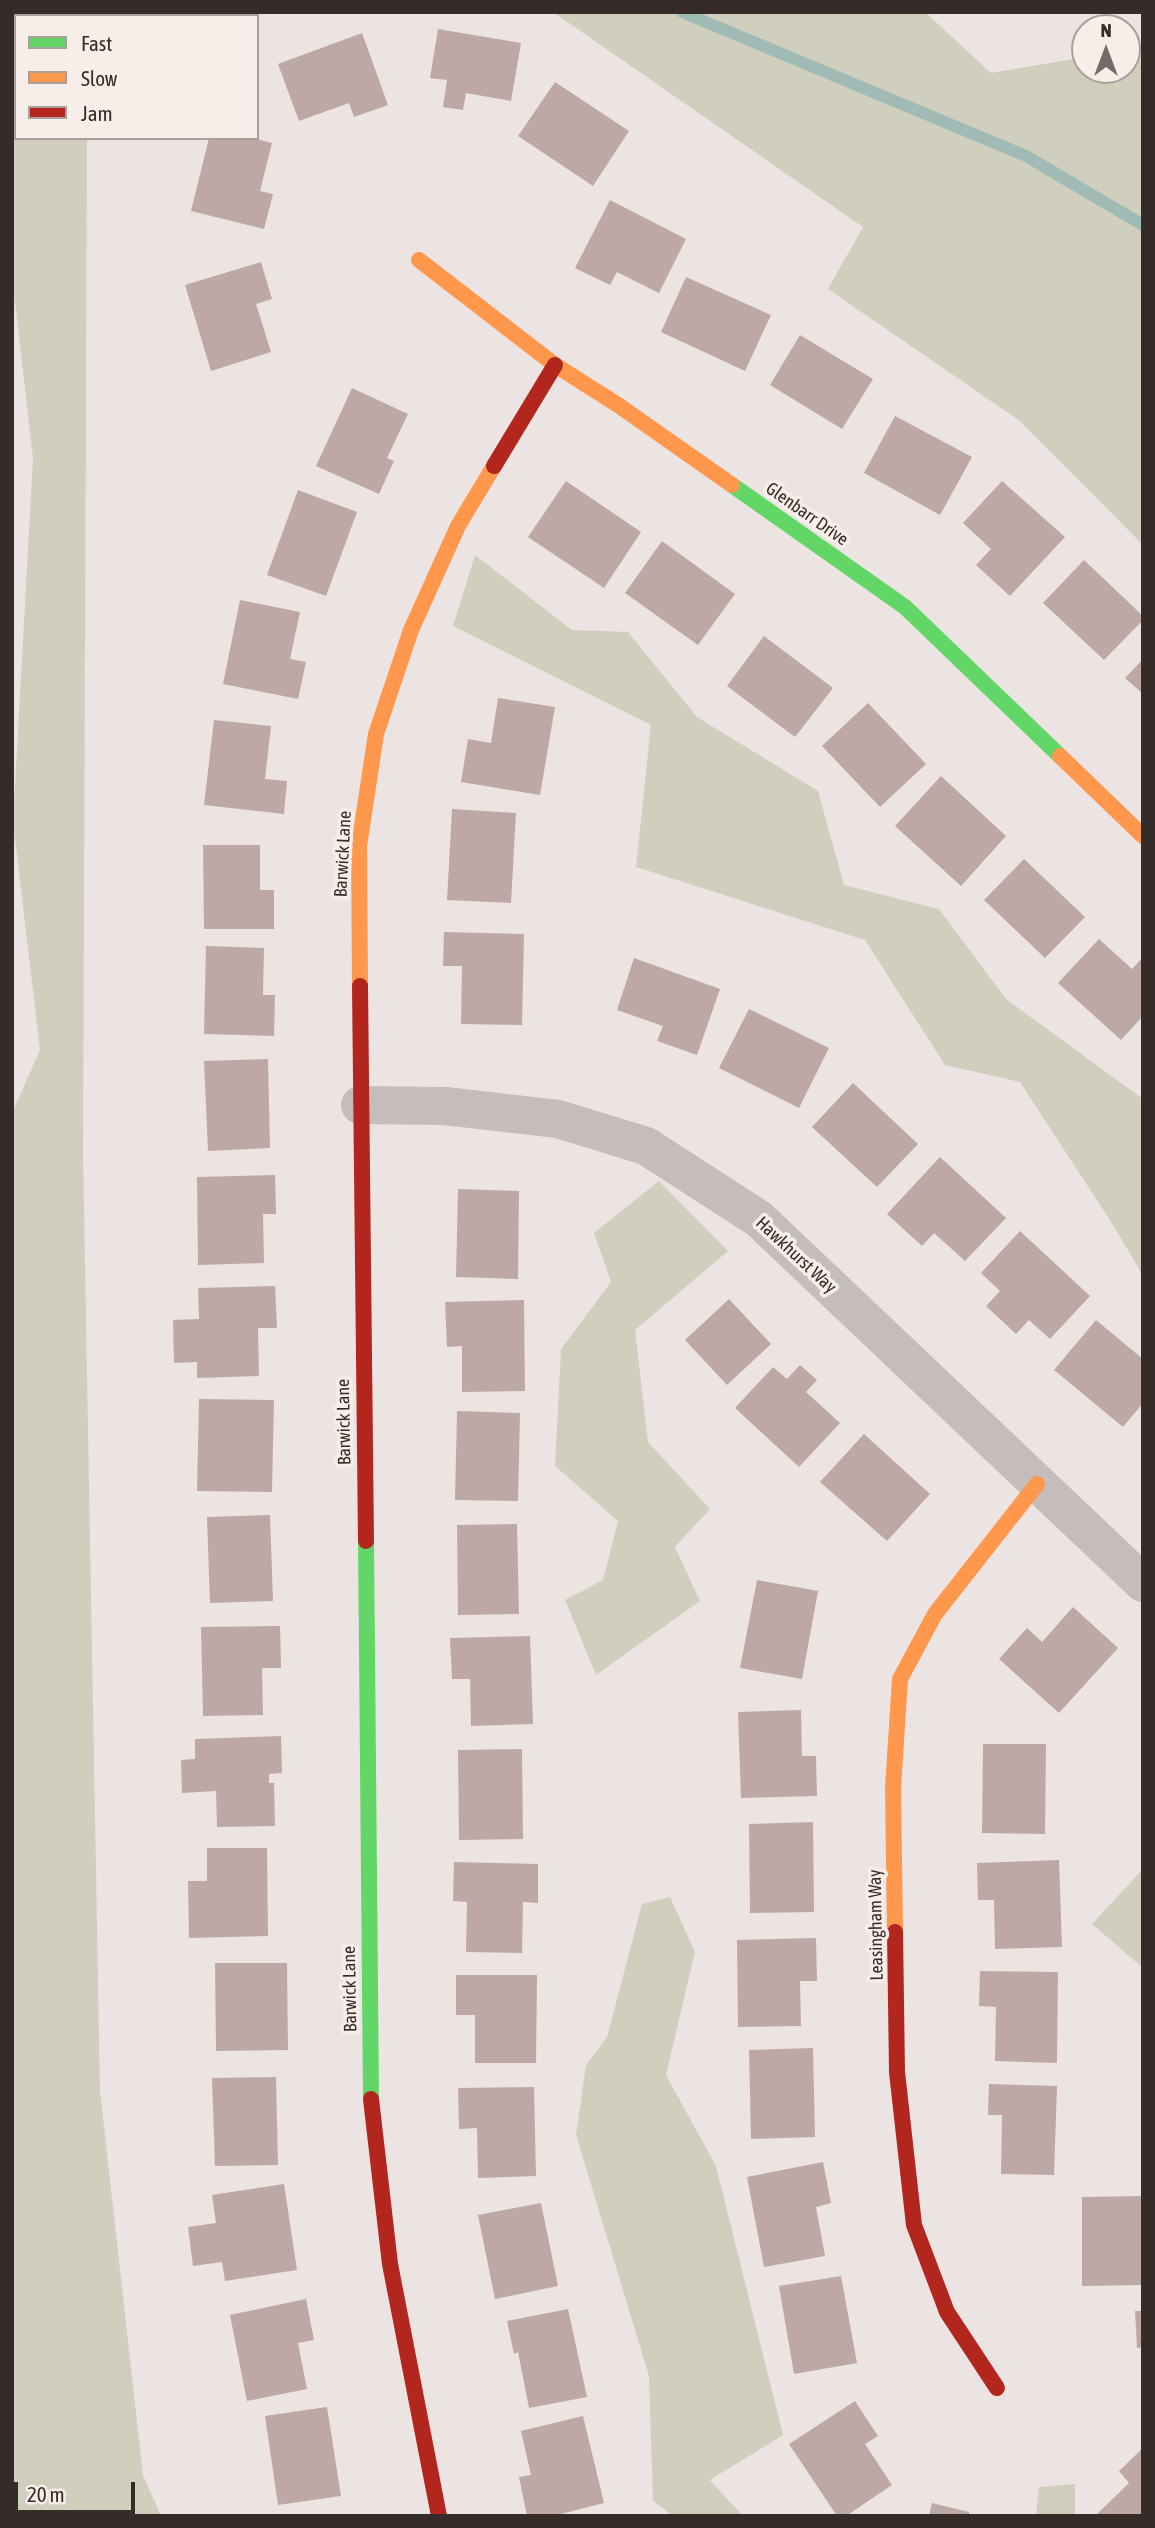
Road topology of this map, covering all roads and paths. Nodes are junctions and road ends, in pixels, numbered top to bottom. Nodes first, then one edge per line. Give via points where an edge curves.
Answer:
1 (419, 260) dead end
2 (555, 365) junction
3 (1143, 836) edge
4 (360, 1105) junction
5 (1037, 1484) junction
6 (1143, 1583) edge
7 (997, 2388) dead end
8 (439, 2516) edge

1 - 2 street, Glenbarr Drive
2 - 3 street, Glenbarr Drive via 905,607
2 - 4 street, Barwick Lane via 458,526 411,630 376,734 359,846
4 - 5 street, Hawkhurst Way via 446,1106 558,1119 646,1146 759,1219
4 - 8 street, Barwick Lane via 370,2115 390,2264
5 - 6 street, Hawkhurst Way
5 - 7 street, Leasingham Way via 935,1614 900,1679 893,1788 897,2072 914,2225 947,2312

